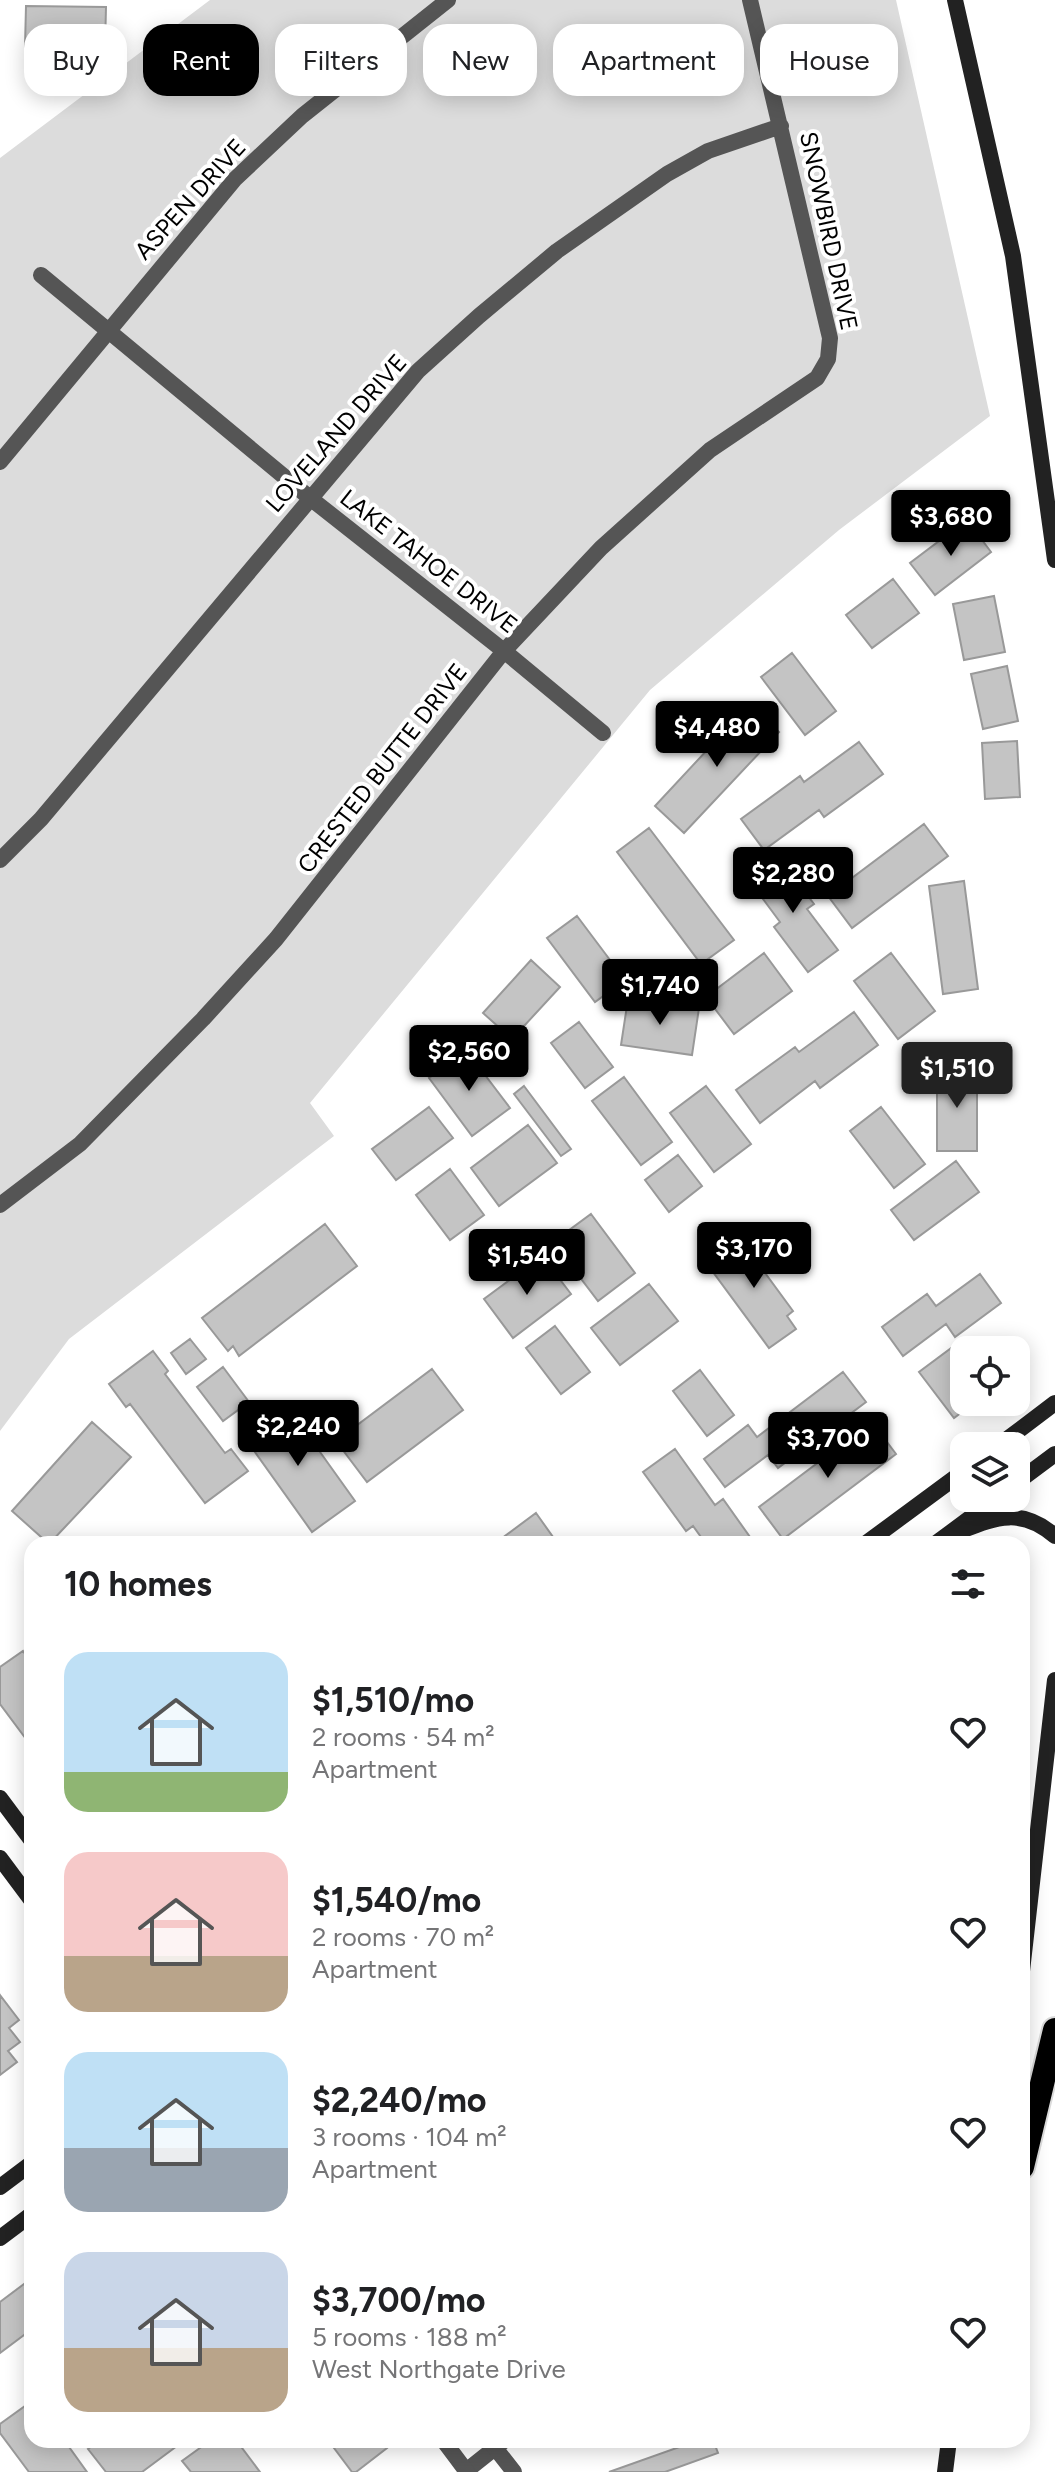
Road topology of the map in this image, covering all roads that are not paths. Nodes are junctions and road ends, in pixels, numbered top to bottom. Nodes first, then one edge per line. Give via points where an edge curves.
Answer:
1 (750, 0) edge
2 (955, 0) edge
3 (444, 1) edge
4 (781, 126) junction
5 (41, 275) dead end
6 (108, 330) junction
7 (817, 378) joint
8 (0, 462) edge
9 (310, 498) junction
10 (1055, 560) edge
11 (504, 651) junction
12 (603, 733) dead end
13 (0, 860) edge
14 (0, 1205) edge
15 (1055, 1403) edge
16 (1017, 1432) edge
17 (1055, 1454) edge
18 (1030, 1473) edge
19 (950, 1481) edge
20 (978, 1512) edge
21 (876, 1536) edge
22 (945, 1536) edge
23 (951, 1536) edge
24 (1055, 1536) edge
25 (1055, 1680) edge
26 (0, 1798) edge
27 (24, 1830) edge
28 (0, 1858) edge
29 (24, 1890) edge
30 (1030, 1900) edge
31 (1055, 2030) edge
32 (1030, 2134) edge
33 (24, 2169) edge
34 (0, 2187) edge
35 (24, 2220) edge
36 (0, 2238) edge
37 (449, 2448) edge
38 (491, 2448) edge
39 (499, 2448) edge
40 (948, 2448) edge
41 (466, 2472) edge
42 (514, 2472) edge
43 (945, 2472) edge

1 - 4 street, SNOWBIRD DRIVE
2 - 10 main road via 1013,256
3 - 6 street, ASPEN DRIVE via 302,116 235,179
4 - 7 street, SNOWBIRD DRIVE via 830,338 828,359
4 - 9 street, LOVELAND DRIVE via 708,151 557,251 418,371
5 - 6 street, LAKE TAHOE DRIVE
6 - 8 street, ASPEN DRIVE
6 - 9 street, LAKE TAHOE DRIVE
7 - 11 street, CRESTED BUTTE DRIVE via 710,450 601,548
9 - 11 street, LAKE TAHOE DRIVE
9 - 13 street, LOVELAND DRIVE via 41,819
11 - 12 street, LAKE TAHOE DRIVE
11 - 14 street, CRESTED BUTTE DRIVE via 276,939 80,1144
15 - 16 main road
17 - 18 main road
19 - 21 main road
20 - 22 main road
23 - 24 main road via 1001,1517 1027,1517
25 - 30 main road
26 - 27 main road
28 - 29 main road
31 - 32 highway
33 - 34 main road
35 - 36 main road
37 - 41 street
38 - 41 street
39 - 42 street
40 - 43 main road

